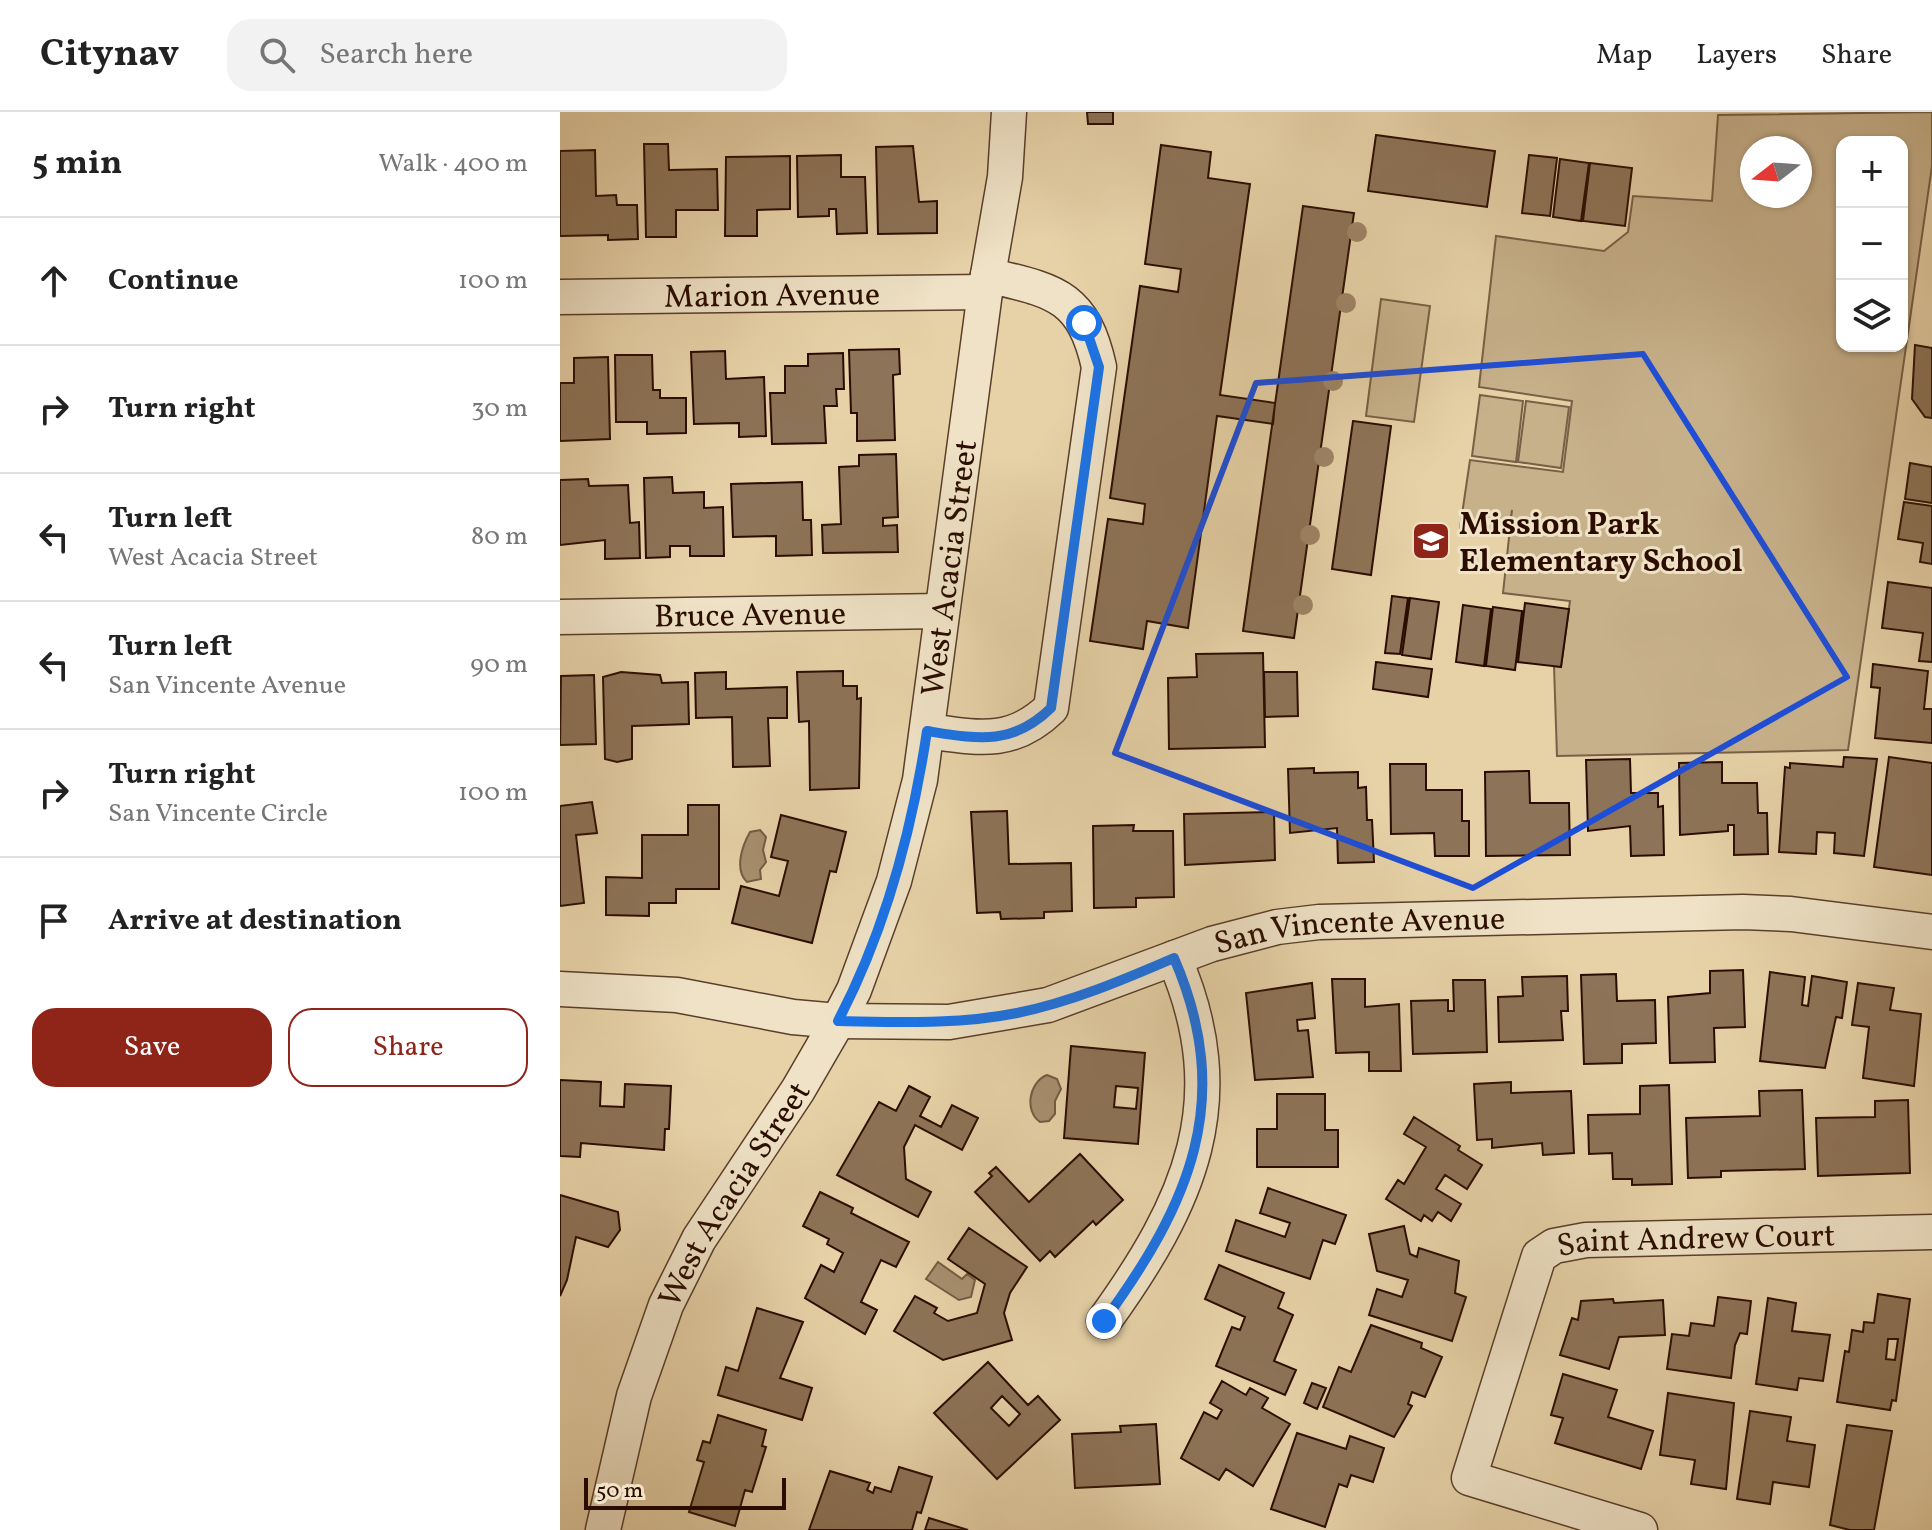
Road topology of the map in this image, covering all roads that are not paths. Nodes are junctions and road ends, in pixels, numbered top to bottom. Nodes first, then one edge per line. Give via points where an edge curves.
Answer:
1 (1009, 112) edge
2 (986, 284) junction
3 (560, 297) edge
4 (942, 611) junction
5 (560, 617) edge
6 (927, 731) junction
7 (1932, 932) edge
8 (1174, 958) junction
9 (560, 989) edge
10 (838, 1021) junction
11 (1932, 1232) edge
12 (1104, 1321) dead end
13 (603, 1530) edge
14 (1640, 1530) edge

1 - 2 street, West Acacia Street via 1005,177
2 - 3 street, Marion Avenue
2 - 4 street, West Acacia Street
2 - 6 street, Marion Avenue via 1050,290 1068,304 1094,344 1097,383 1051,708 1034,725 999,737
4 - 5 street, Bruce Avenue
4 - 6 street, West Acacia Street
6 - 10 street, West Acacia Street via 910,827 894,881
7 - 8 street, San Vincente Avenue via 1743,912 1348,921 1277,927
8 - 10 street, San Vincente Avenue via 1074,998 1018,1013 935,1022
8 - 12 street via 1190,994 1202,1064 1193,1161 1150,1258
9 - 10 street, San Vincente Avenue via 677,995
10 - 13 street, West Acacia Street via 699,1239 666,1305 634,1396
11 - 14 street, Saint Andrew Court via 1586,1240 1554,1246 1539,1256 1469,1478

